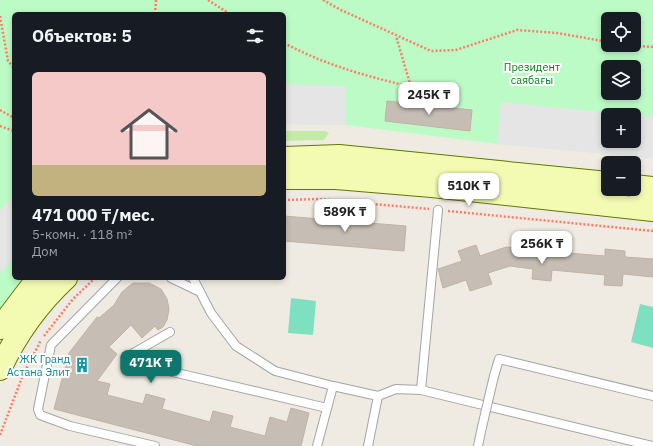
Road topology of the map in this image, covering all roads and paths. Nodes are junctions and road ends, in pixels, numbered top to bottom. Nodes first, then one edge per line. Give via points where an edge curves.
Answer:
1 (156, 0) edge
2 (208, 0) edge
3 (323, 0) edge
4 (155, 12) edge
5 (227, 12) edge
6 (0, 16) edge
7 (396, 35) junction
8 (601, 41) edge
9 (286, 44) edge
10 (641, 46) edge
11 (653, 47) edge
12 (12, 66) edge
13 (0, 110) edge
14 (12, 117) edge
15 (0, 126) edge
16 (12, 130) edge
17 (286, 158) edge
18 (286, 178) edge
19 (601, 182) edge
20 (641, 187) edge
21 (653, 188) edge
22 (286, 200) edge
23 (438, 210) junction
24 (653, 210) edge
25 (653, 231) edge
26 (36, 280) edge
27 (64, 280) edge
28 (115, 280) edge
29 (175, 280) edge
30 (194, 280) edge
31 (200, 292) junction
32 (0, 328) edge
33 (170, 332) dead end
34 (0, 369) edge
35 (333, 386) junction
36 (421, 390) junction
37 (378, 396) junction
38 (653, 396) edge
39 (327, 408) junction
40 (3, 424) dead end
41 (0, 434) edge
42 (155, 446) edge
43 (318, 446) edge
44 (368, 446) edge
45 (478, 446) edge
46 (652, 446) edge

1 - 4 path
2 - 5 path
3 - 7 path
6 - 12 path via 8,61
7 - 8 path via 431,51 444,52 517,30 557,33
7 - 9 path via 411,87 356,74 315,59
10 - 11 path
13 - 14 path
15 - 16 path
17 - 19 main road via 339,156
18 - 24 main road via 336,178 432,186
20 - 21 main road
22 - 23 path via 318,199
23 - 25 path
23 - 36 lane
26 - 32 main road
27 - 34 main road via 30,318
28 - 42 lane via 50,345 38,409 40,415 70,426
29 - 31 lane
30 - 31 lane
31 - 35 lane via 211,313 236,346 275,371
33 - 39 lane via 130,355 131,360 134,363
35 - 37 lane
35 - 39 lane
36 - 37 lane via 396,389
36 - 46 lane
37 - 44 lane
38 - 45 lane, bridge via 499,359
39 - 43 lane
40 - 41 path

